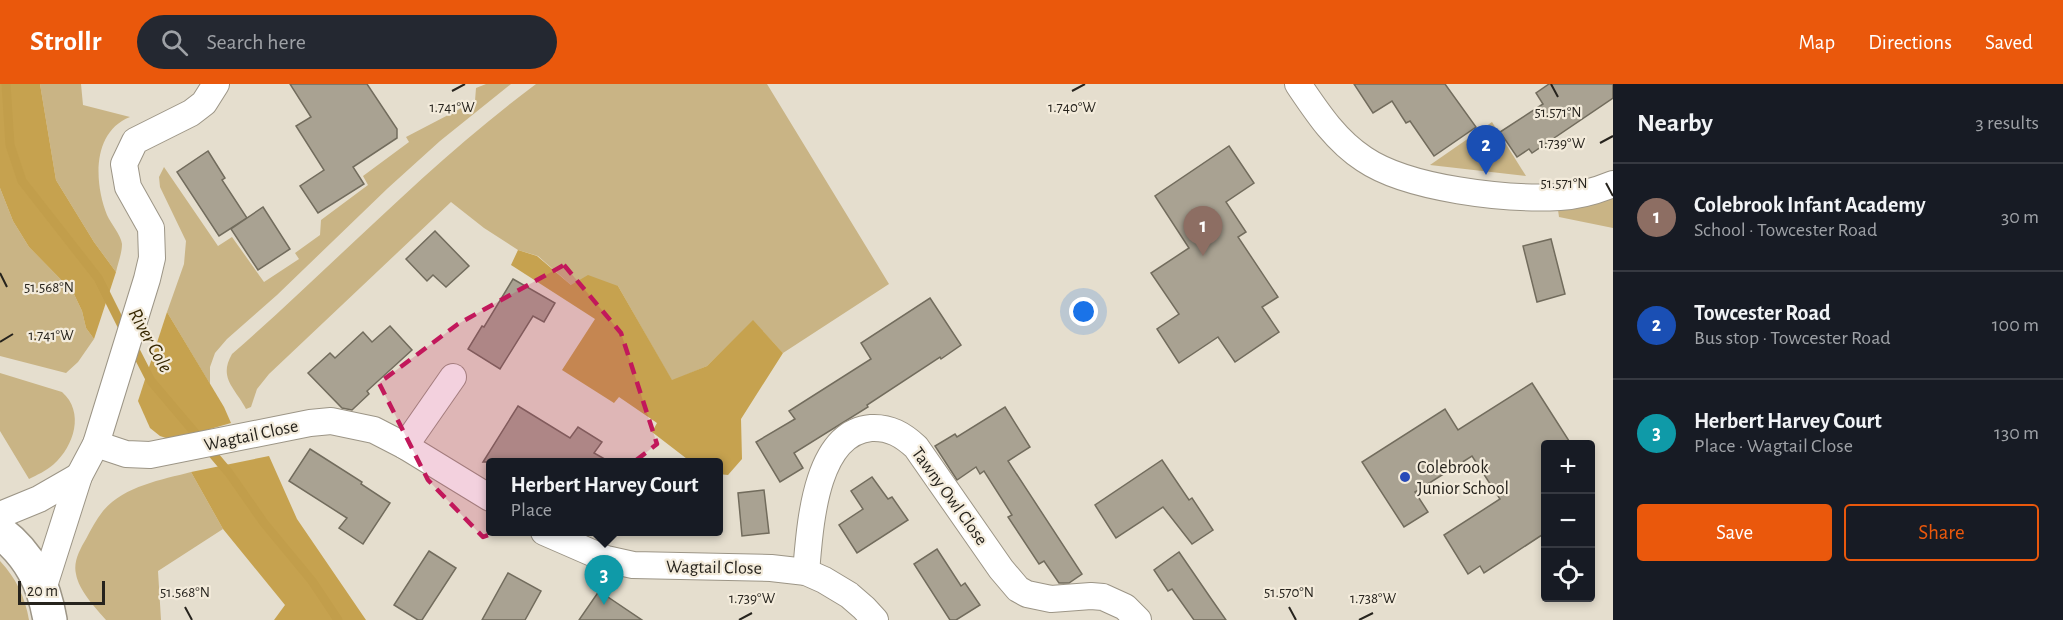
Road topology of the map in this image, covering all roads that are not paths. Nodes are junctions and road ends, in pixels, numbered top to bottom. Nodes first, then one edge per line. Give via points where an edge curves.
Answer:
1 (216, 84) edge
2 (1298, 84) edge
3 (1613, 184) edge
4 (453, 377) dead end
5 (96, 444) junction
6 (405, 446) junction
7 (79, 476) junction
8 (486, 496) edge
9 (0, 515) edge
10 (0, 532) edge
11 (555, 536) edge
12 (806, 572) junction
13 (46, 605) edge
14 (875, 620) edge
15 (1138, 620) edge

1 - 5 street via 204,103 191,113 135,141 124,164 128,187 151,228 152,258
2 - 3 street via 1336,136 1364,159 1395,176 1493,195 1538,198 1562,197
4 - 6 street
5 - 6 street, Wagtail Close via 138,455 332,421 374,430
5 - 7 street
6 - 8 street, Wagtail Close
7 - 9 street
7 - 13 street
10 - 13 main road via 32,565
11 - 12 street, Wagtail Close via 606,560 633,565
12 - 14 street, Wagtail Close via 849,595
12 - 15 street, Tawny Owl Close via 813,507 829,460 851,434 878,428 898,433 916,447 1018,589 1051,599 1102,597 1125,608

